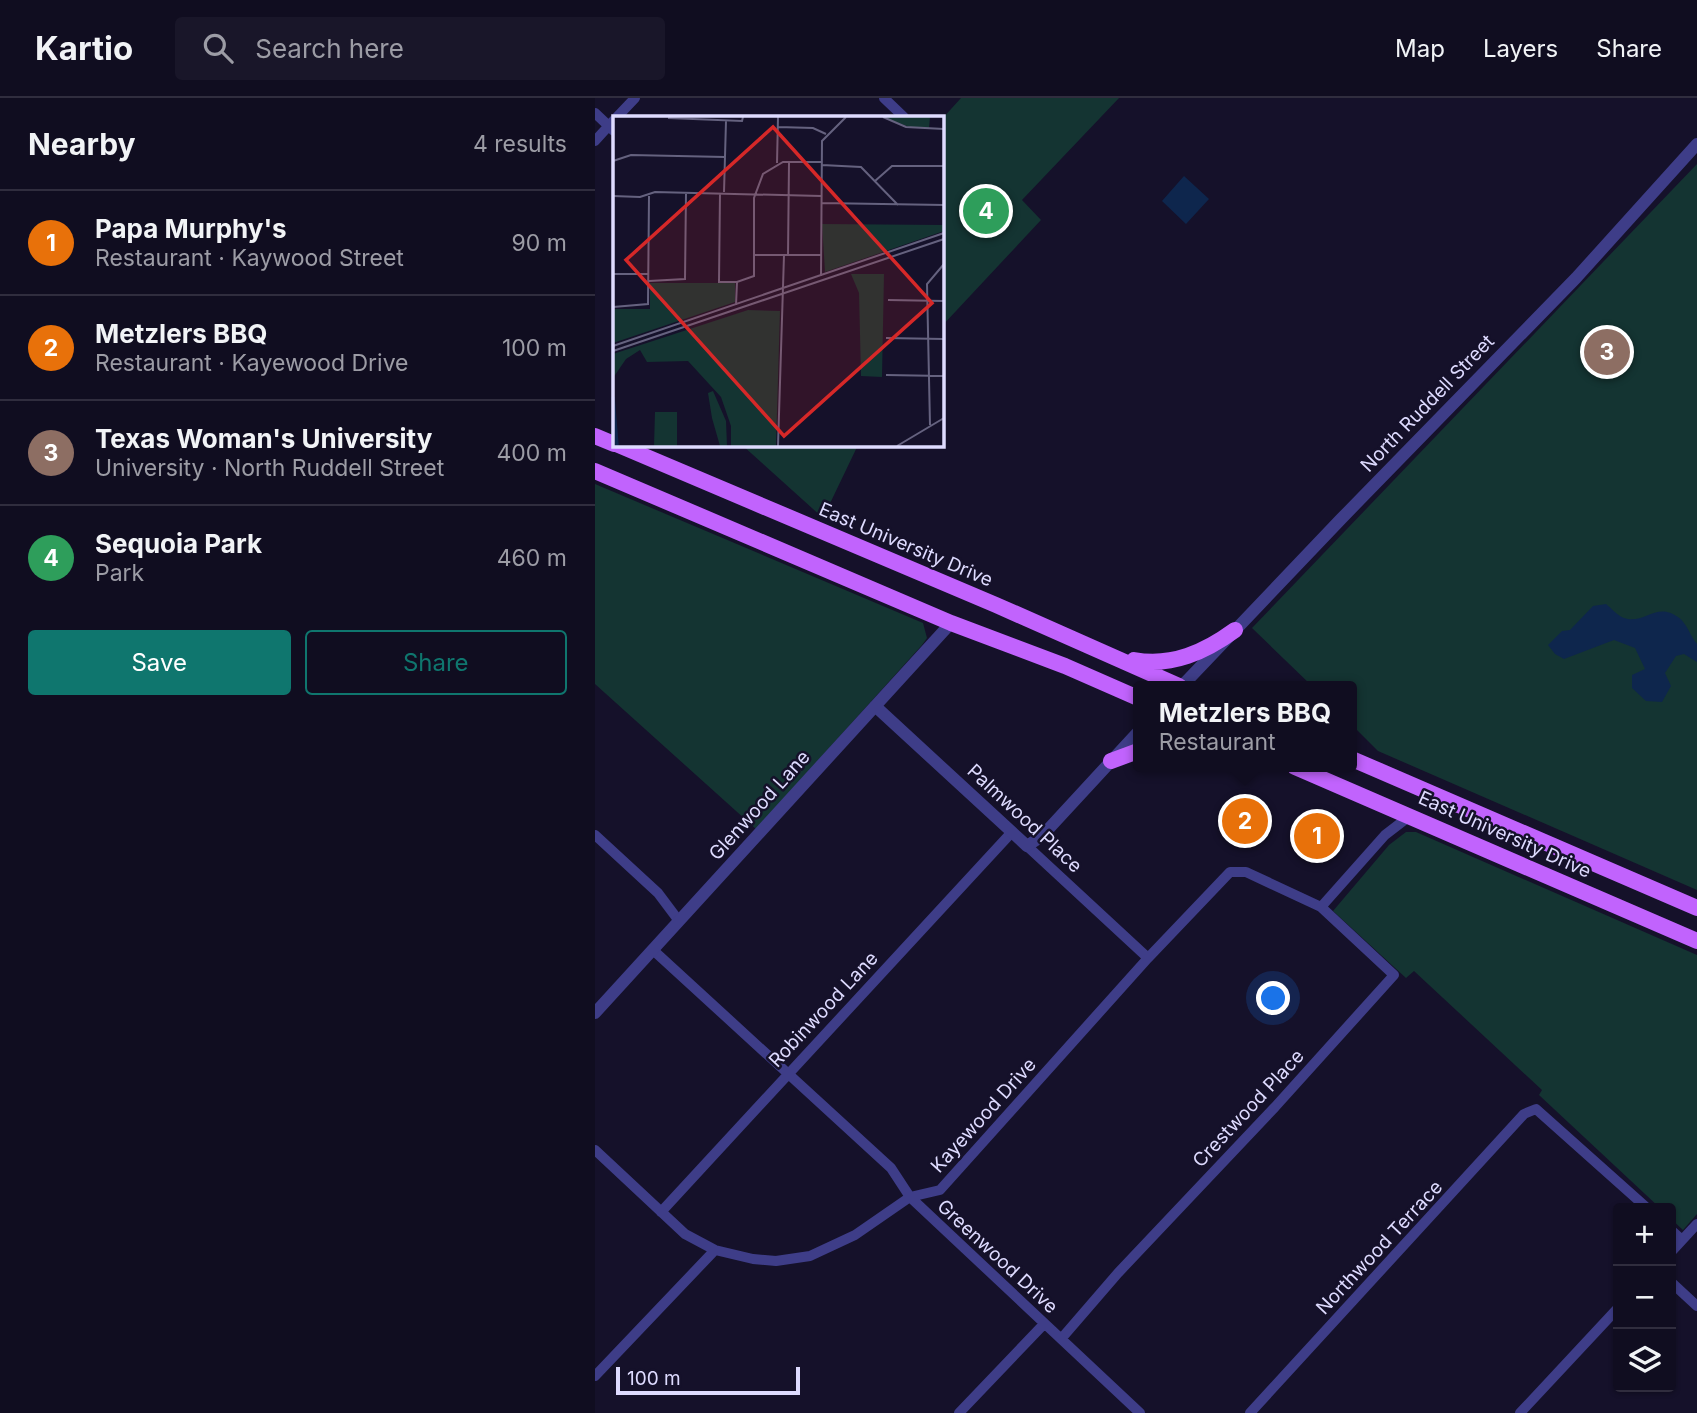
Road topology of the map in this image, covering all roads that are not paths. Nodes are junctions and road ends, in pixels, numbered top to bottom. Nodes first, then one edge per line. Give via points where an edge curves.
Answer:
1 (635, 98) edge
2 (884, 98) edge
3 (595, 113) edge
4 (620, 116) edge
5 (903, 116) edge
6 (613, 122) edge
7 (613, 124) edge
8 (595, 141) edge
9 (1697, 144) edge
10 (595, 436) edge
11 (613, 443) edge
12 (620, 446) edge
13 (595, 471) edge
14 (951, 623) junction
15 (1235, 630) junction
16 (1105, 653) junction
17 (1169, 681) edge
18 (1185, 681) edge
19 (1133, 696) edge
20 (875, 706) junction
21 (1133, 737) edge
22 (1133, 753) edge
23 (1111, 761) junction
24 (1357, 761) edge
25 (1307, 772) edge
26 (1411, 815) junction
27 (1012, 832) junction
28 (595, 835) edge
29 (1027, 846) junction
30 (1321, 907) junction
31 (1697, 908) edge
32 (679, 921) junction
33 (1697, 941) edge
34 (653, 950) junction
35 (1149, 958) junction
36 (595, 1013) edge
37 (788, 1074) junction
38 (595, 1150) edge
39 (910, 1197) junction
40 (1641, 1203) edge
41 (661, 1212) junction
42 (1697, 1224) edge
43 (1676, 1235) edge
44 (1682, 1240) junction
45 (1676, 1247) edge
46 (715, 1250) junction
47 (1676, 1287) edge
48 (1697, 1306) edge
49 (1613, 1313) edge
50 (1044, 1324) junction
51 (1061, 1339) junction
52 (595, 1376) edge
53 (959, 1413) edge
54 (1140, 1413) edge
55 (1250, 1413) edge
56 (1520, 1413) edge

1 - 4 street
2 - 5 street
3 - 6 street
7 - 8 street
9 - 15 street, North Ruddell Street via 1576,278
10 - 11 main road, East University Drive
12 - 16 main road, East University Drive
13 - 14 main road
14 - 19 main road
14 - 20 street, Glenwood Lane
15 - 16 main road via 1206,649 1170,661 1137,661
15 - 18 street, North Ruddell Street
16 - 17 main road, East University Drive
20 - 27 street, Palmwood Place
20 - 32 street, Glenwood Lane
21 - 23 street
22 - 23 main road
23 - 29 street via 1042,836
24 - 31 main road, East University Drive
25 - 26 main road, East University Drive
26 - 30 street via 1385,835
26 - 33 main road, East University Drive
27 - 29 street, Palmwood Place
27 - 37 street, Robinwood Lane
28 - 32 street via 658,893
29 - 35 street, Palmwood Place
30 - 35 street, Kayewood Drive via 1246,872 1230,872
30 - 51 street, Crestwood Place via 1394,975
32 - 34 street, Glenwood Lane
34 - 36 street, Glenwood Lane
34 - 37 street, Greenwood Drive
35 - 39 street, Kayewood Drive via 940,1190
37 - 39 street, Greenwood Drive via 891,1168
37 - 41 street, Robinwood Lane
38 - 41 street, Kayewood Drive
39 - 46 street, Kayewood Drive via 855,1235 810,1256 776,1261
39 - 50 street, Greenwood Drive
40 - 55 street, Northwood Terrace via 1536,1108 1524,1114
41 - 46 street, Kayewood Drive via 685,1234
42 - 44 street
43 - 44 street
44 - 45 street
46 - 52 street
47 - 48 street
49 - 56 street
50 - 51 street, Greenwood Drive
50 - 53 street
51 - 54 street, Greenwood Drive

